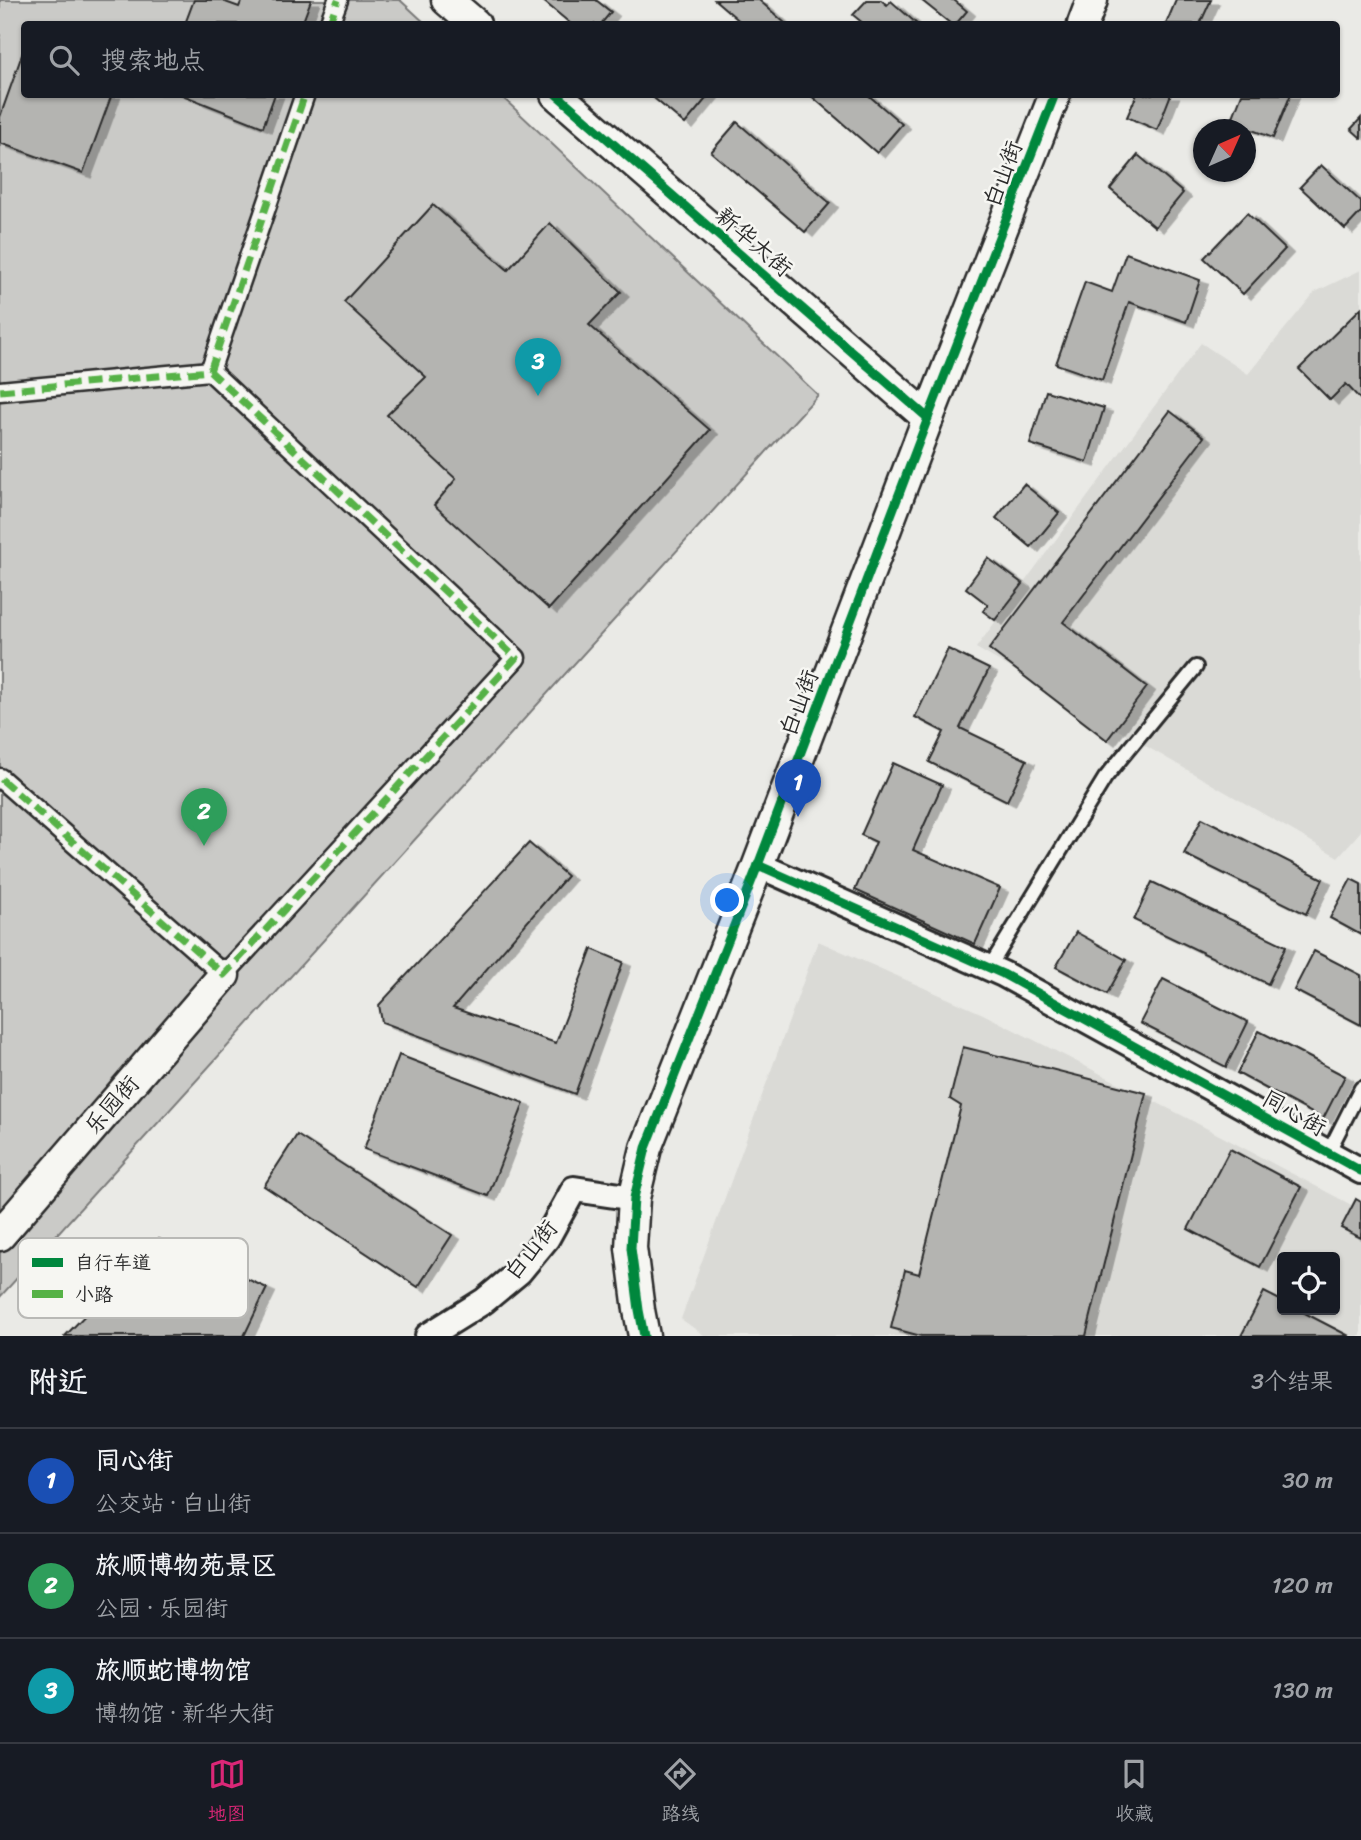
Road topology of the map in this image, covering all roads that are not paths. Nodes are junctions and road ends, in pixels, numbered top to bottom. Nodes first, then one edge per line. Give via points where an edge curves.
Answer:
1 (338, 0) edge
2 (447, 0) edge
3 (1092, 0) edge
4 (330, 21) edge
5 (472, 21) edge
6 (1084, 21) edge
7 (304, 98) edge
8 (561, 98) edge
9 (1053, 98) edge
10 (211, 372) junction
11 (0, 391) edge
12 (928, 418) junction
13 (1196, 667) dead end
14 (0, 778) edge
15 (758, 865) junction
16 (989, 968) junction
17 (223, 975) junction
18 (1361, 1088) edge
19 (1328, 1153) junction
20 (1361, 1171) edge
21 (634, 1198) junction
22 (0, 1235) edge
23 (428, 1336) edge
24 (644, 1336) edge

1 - 4 street
2 - 5 street
3 - 6 street
7 - 10 street
8 - 12 street, 新华大街
9 - 12 street, 白山街
10 - 11 street
10 - 17 street via 516,658
12 - 15 street, 白山街
13 - 16 lane via 1105,778
14 - 17 street
15 - 16 street, 同心街
15 - 21 street, 白山街 via 646,1148
16 - 19 street, 同心街
17 - 22 street, 乐园街
18 - 19 lane
19 - 20 street, 同心街
21 - 23 street, 白山街 via 575,1189 547,1238 519,1272 484,1301
21 - 24 street, 白山街 via 632,1248

